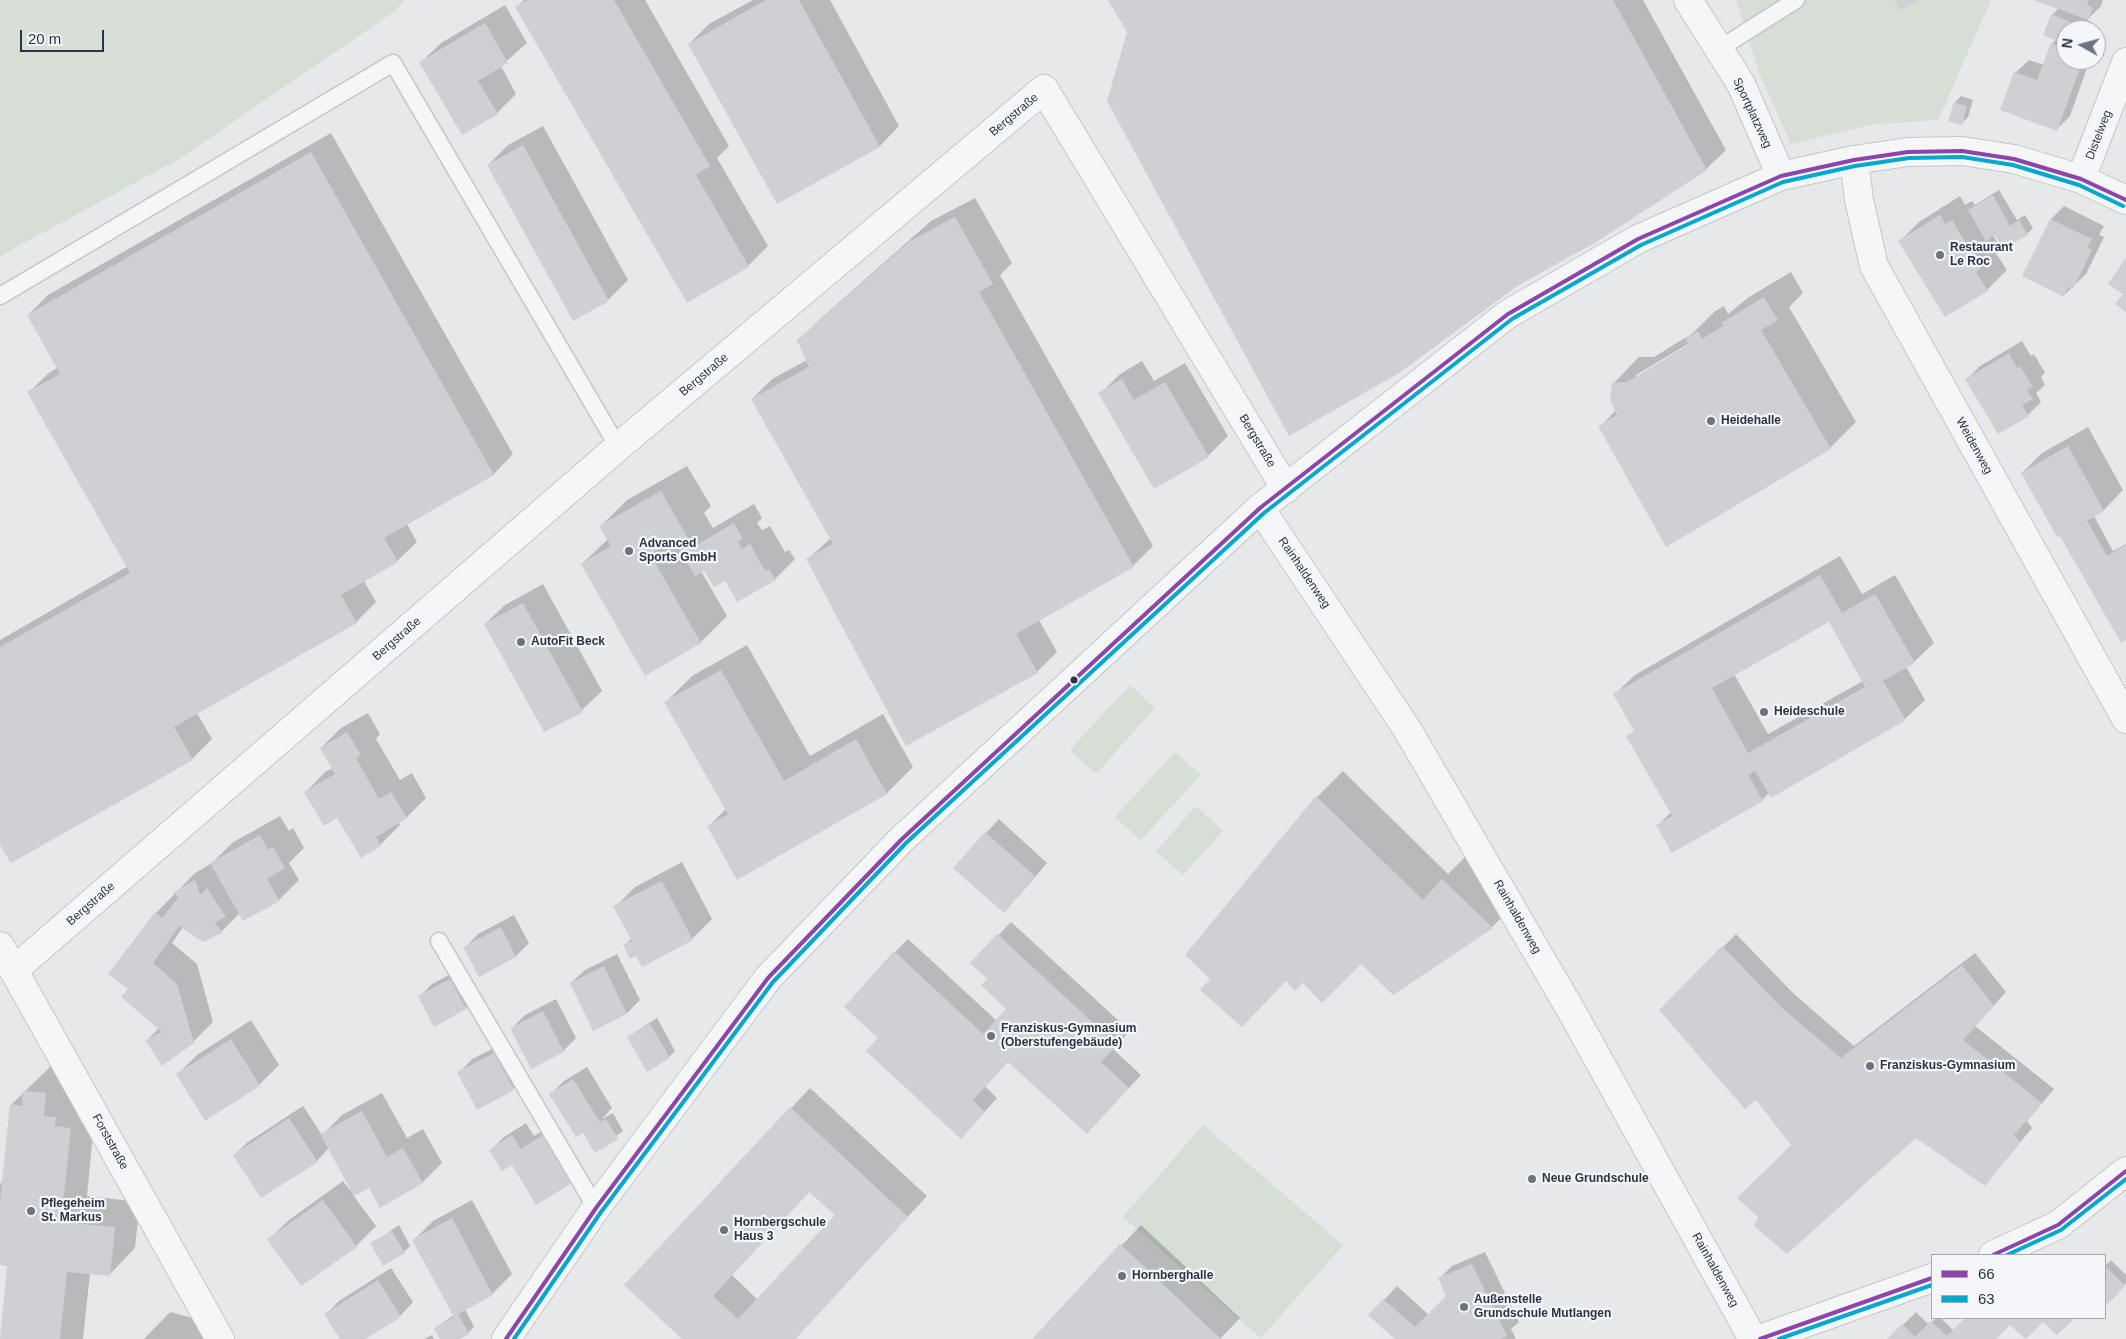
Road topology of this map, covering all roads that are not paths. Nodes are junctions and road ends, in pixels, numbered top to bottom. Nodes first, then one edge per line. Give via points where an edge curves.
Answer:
1 (1688, 0) edge
2 (1796, 0) edge
3 (1719, 49) junction
4 (2126, 62) edge
5 (1854, 160) junction
6 (1781, 176) junction
7 (2081, 179) junction
8 (2126, 200) edge
9 (0, 296) edge
10 (618, 447) junction
11 (1286, 489) junction
12 (1260, 508) junction
13 (2126, 720) edge
14 (438, 941) dead end
15 (0, 946) edge
16 (14, 970) junction
17 (2126, 1171) edge
18 (596, 1208) junction
19 (1995, 1254) edge
20 (1931, 1278) edge
21 (220, 1339) edge
22 (506, 1339) edge
23 (1753, 1339) edge
24 (1760, 1339) edge

1 - 3 street, Sportplatzweg
2 - 3 lane
3 - 6 street, Sportplatzweg via 1741,84
4 - 7 street, Distelweg
5 - 6 street
5 - 7 street via 1908,152 1962,150 2014,159
5 - 13 street, Weidenweg via 1859,200 1874,266
6 - 11 street via 1638,239 1508,314
7 - 8 street
9 - 10 lane via 393,63
10 - 11 street, Bergstraße via 1044,89
10 - 16 street, Bergstraße
11 - 12 street
12 - 18 street via 902,839 768,978
12 - 23 street, Rainhaldenweg via 1407,729 1576,1018
14 - 18 lane
15 - 16 street, Forststraße
16 - 21 street, Forststraße
17 - 19 street via 2058,1225
18 - 22 street
20 - 24 street

